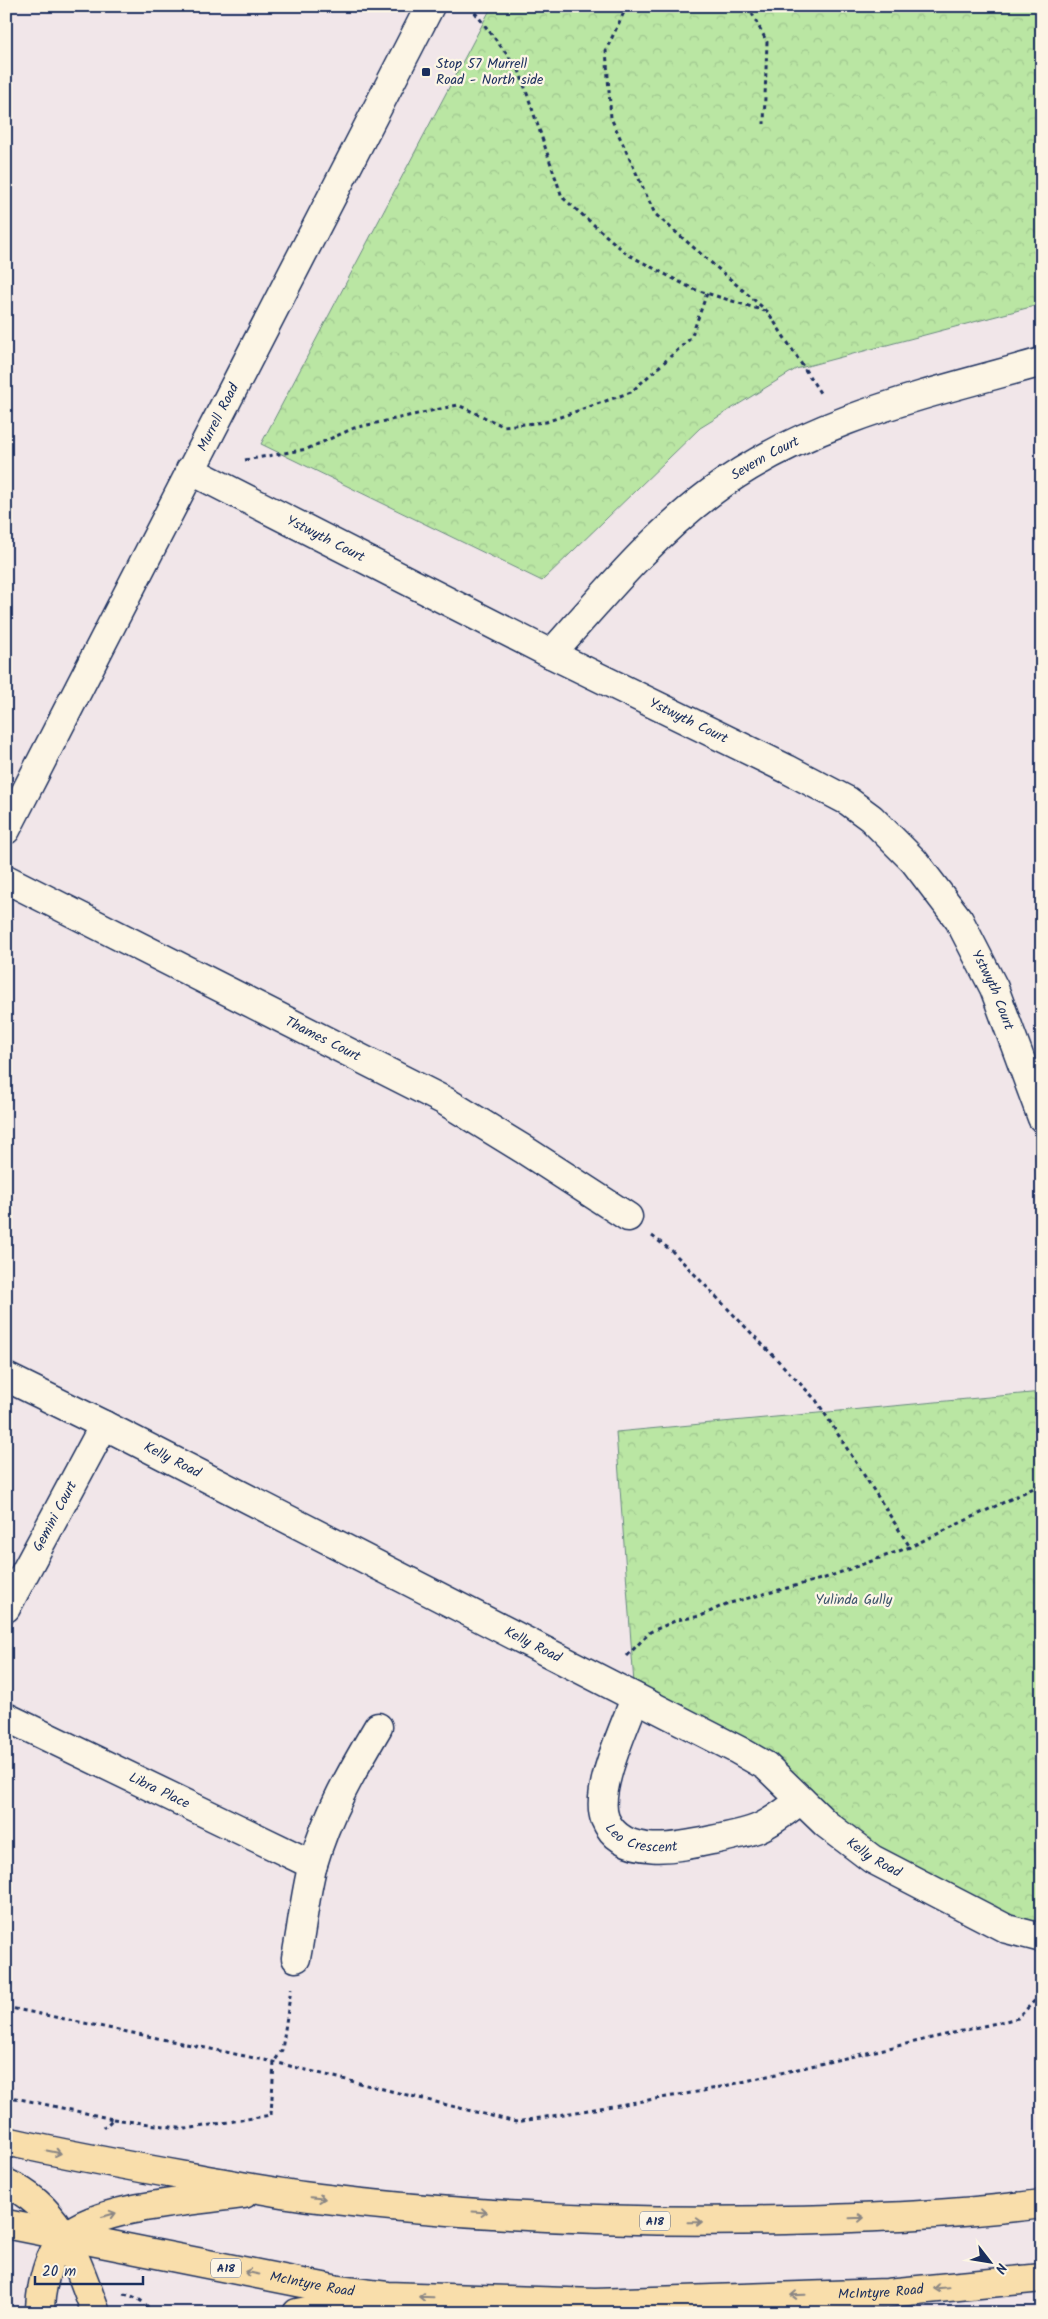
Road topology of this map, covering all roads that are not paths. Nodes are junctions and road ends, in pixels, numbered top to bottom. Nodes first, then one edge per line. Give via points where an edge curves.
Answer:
1 (430, 6) edge
2 (1042, 362) edge
3 (190, 470) junction
4 (551, 654) junction
5 (6, 830) edge
6 (6, 880) edge
7 (1042, 1118) edge
8 (628, 1217) road end
9 (6, 1377) edge
10 (104, 1425) junction
11 (6, 1608) edge
12 (635, 1698) junction
13 (6, 1717) edge
14 (378, 1727) dead end
15 (801, 1800) junction
16 (313, 1865) junction
17 (1042, 1938) edge
18 (296, 1958) road end
19 (6, 2141) edge
20 (6, 2183) edge
21 (270, 2191) junction
22 (1042, 2204) edge
23 (6, 2224) edge
24 (65, 2236) junction
25 (1042, 2278) edge
26 (387, 2296) junction
27 (40, 2313) edge
28 (96, 2313) edge
29 (297, 2313) edge

1 - 3 street, Murrell Road
2 - 4 street, Severn Court via 890,406 794,441 710,492 625,570
3 - 4 street, Ystwyth Court
3 - 5 street, Murrell Road
4 - 7 street, Ystwyth Court via 821,786 848,801 878,825 914,861 964,929 994,988
6 - 8 street, Thames Court via 445,1101 524,1148
9 - 10 street, Kelly Road
10 - 11 street, Gemini Court
10 - 12 street, Kelly Road
12 - 15 street, Kelly Road via 766,1766
12 - 15 street, Leo Crescent via 608,1771 603,1799 606,1819 617,1834 634,1844 677,1848 758,1828
13 - 16 street, Libra Place
14 - 16 street via 334,1805
15 - 17 street, Kelly Road via 872,1859 1007,1929
16 - 18 street
19 -> 21 main road, A18
20 - 24 main road via 26,2192 58,2224
21 -> 22 main road, A18 via 404,2207 544,2217 688,2222 857,2218
24 -> 21 main road via 81,2225 121,2211
23 - 24 main road, McIntyre Road / A18
26 -> 24 main road, McIntyre Road / A18 via 338,2290
24 - 27 main road via 48,2265
24 - 28 main road
25 -> 26 main road, McIntyre Road / A18 via 887,2293 595,2303
26 - 29 main road

